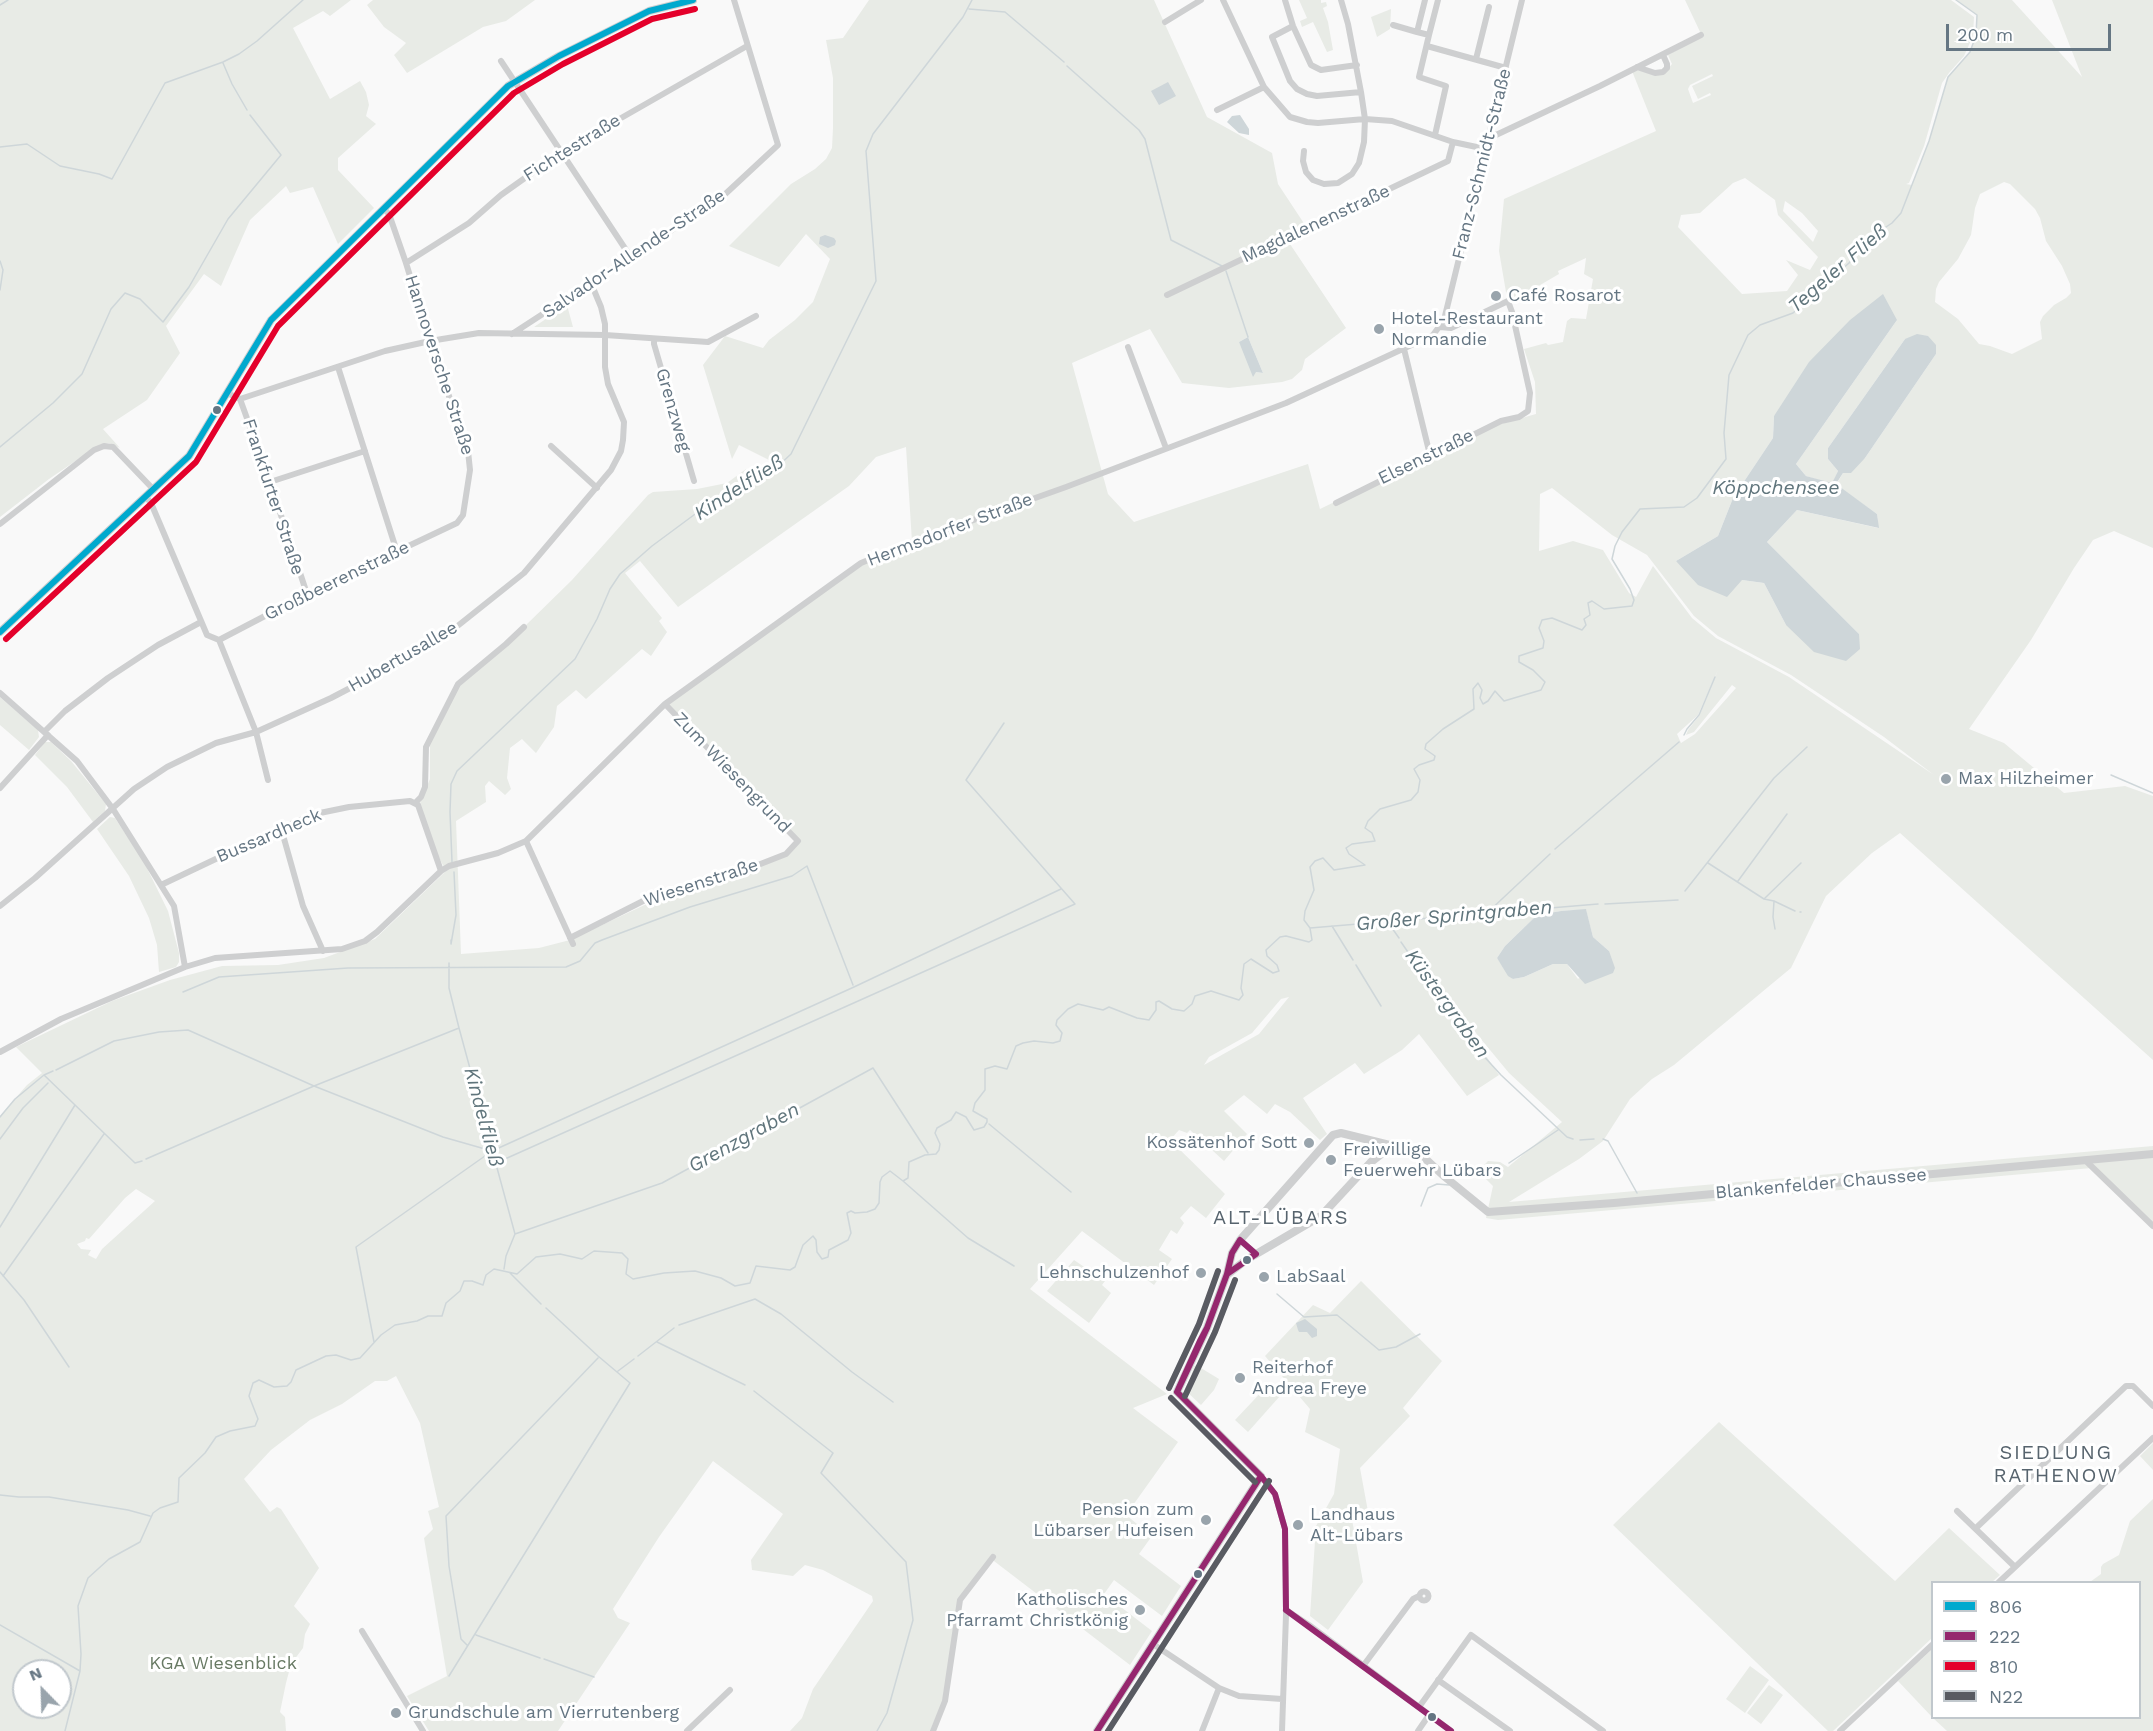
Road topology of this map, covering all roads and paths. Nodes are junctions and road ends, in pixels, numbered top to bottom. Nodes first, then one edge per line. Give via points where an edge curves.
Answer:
1 (693, 0) edge
2 (734, 0) edge
3 (1201, 0) edge
4 (1223, 0) edge
5 (1285, 0) edge
6 (1425, 0) edge
7 (1438, 0) edge
8 (1522, 0) edge
9 (1344, 1) edge
10 (1489, 7) dead end
11 (1165, 22) dead end
12 (1393, 25) dead end
13 (1293, 26) junction
14 (1417, 32) junction
15 (1429, 34) junction
16 (1701, 35) dead end
17 (747, 46) junction
18 (1427, 46) junction
19 (1663, 55) junction
20 (1476, 59) junction
21 (501, 61) dead end
22 (1357, 65) junction
23 (1506, 68) junction
24 (1637, 68) junction
25 (514, 81) junction
26 (1264, 87) junction
27 (1361, 92) junction
28 (1217, 110) dead end
29 (1365, 119) junction
30 (1490, 134) junction
31 (1435, 135) junction
32 (1453, 142) junction
33 (1486, 149) junction
34 (1304, 151) dead end
35 (560, 153) junction
36 (384, 209) junction
37 (630, 256) junction
38 (406, 263) junction
39 (591, 283) junction
40 (1167, 295) dead end
41 (756, 316) dead end
42 (1440, 327) junction
43 (512, 334) junction
44 (605, 335) junction
45 (654, 339) junction
46 (429, 341) junction
47 (1128, 347) dead end
48 (1404, 349) junction
49 (338, 367) junction
50 (227, 393) junction
51 (240, 399) junction
52 (1519, 417) joint
53 (551, 446) dead end
54 (1166, 448) junction
55 (365, 451) junction
56 (1430, 455) junction
57 (270, 482) junction
58 (694, 482) dead end
59 (597, 488) junction
60 (154, 490) junction
61 (146, 497) junction
62 (1335, 503) dead end
63 (0, 524) edge
64 (457, 524) joint
65 (397, 552) junction
66 (307, 594) junction
67 (201, 622) junction
68 (524, 627) dead end
69 (0, 632) edge
70 (219, 640) junction
71 (0, 693) edge
72 (666, 704) junction
73 (256, 732) junction
74 (46, 733) junction
75 (268, 780) dead end
76 (0, 788) edge
77 (416, 802) junction
78 (113, 809) junction
79 (281, 828) junction
80 (526, 841) junction
81 (798, 842) joint
82 (441, 871) junction
83 (161, 885) junction
84 (0, 906) edge
85 (323, 951) junction
86 (186, 967) junction
87 (0, 1052) edge
88 (1393, 1145) junction
89 (2153, 1154) edge
90 (2086, 1161) junction
91 (2153, 1227) edge
92 (1240, 1240) junction
93 (1256, 1254) junction
94 (1227, 1274) junction
95 (2153, 1406) edge
96 (2153, 1438) edge
97 (1261, 1476) junction
98 (1957, 1511) dead end
99 (1976, 1528) junction
100 (993, 1557) dead end
101 (2015, 1567) junction
102 (2000, 1581) edge
103 (1419, 1596) dead end
104 (1286, 1610) junction
105 (362, 1631) dead end
106 (1153, 1644) junction
107 (1931, 1646) edge
108 (1363, 1666) junction
109 (1438, 1680) junction
110 (1219, 1688) junction
111 (730, 1690) dead end
112 (1282, 1699) junction
113 (1419, 1707) junction
114 (1429, 1715) junction
115 (423, 1731) edge
116 (687, 1731) edge
117 (933, 1731) edge
118 (1097, 1731) edge
119 (1202, 1731) edge
120 (1283, 1731) edge
121 (1418, 1731) edge
122 (1451, 1731) edge
123 (1510, 1731) edge
124 (1603, 1731) edge
125 (1840, 1731) edge

1 - 25 street via 649,11
2 - 17 street
3 - 11 street
4 - 26 street
5 - 13 street
6 - 14 street
7 - 15 street
8 - 23 street, Franz-Schmidt-Straße
9 - 22 street
10 - 20 street
12 - 14 street
13 - 22 street via 1315,69
13 - 27 street via 1272,37 1297,89 1317,96
14 - 15 street
15 - 18 street
16 - 19 street
17 - 35 street, Fichtestraße
17 - 37 street, Salvador-Allende-Straße via 778,145 721,198
18 - 20 street
18 - 31 street via 1419,77 1446,86
19 - 24 street
19 - 24 street via 1667,68 1663,72
20 - 23 street
21 - 25 street
22 - 27 street
23 - 30 street, Franz-Schmidt-Straße
24 - 30 street via 1496,135
25 - 35 street
25 - 36 street
26 - 28 street
26 - 29 street via 1290,117 1307,122
27 - 29 street
29 - 31 street via 1392,121
29 - 34 street via 1359,163 1352,174 1338,183 1314,180 1306,172
30 - 33 street, Franz-Schmidt-Straße
31 - 32 street
32 - 33 street
32 - 40 street, Magdalenenstraße via 1448,161
33 - 42 street, Franz-Schmidt-Straße
35 - 37 street
35 - 38 street, Fichtestraße via 469,223
36 - 38 street, Hannoversche Straße
36 - 50 street via 272,320
37 - 39 street, Salvador-Allende-Straße
38 - 46 street, Hannoversche Straße
39 - 43 street, Salvador-Allende-Straße
39 - 44 street, Hubertusallee via 601,307
41 - 45 street via 708,342
42 - 48 street, Hermsdorfer Straße via 1433,335
42 - 52 street, Hermsdorfer Straße via 1451,328 1508,301 1530,393 1528,411
43 - 44 street
43 - 46 street via 479,333
44 - 45 street
44 - 59 street, Hubertusallee via 608,384 624,431 617,460
45 - 58 street, Grenzweg
46 - 49 street
46 - 64 street, Hannoversche Straße via 470,462 463,515
47 - 54 street
48 - 54 street, Hermsdorfer Straße via 1287,403
48 - 56 street
49 - 51 street
49 - 55 street
50 - 51 street
50 - 60 street via 189,456
51 - 57 street, Frankfurter Straße
52 - 56 street, Elsenstraße via 1501,421
53 - 59 street
54 - 72 street, Hermsdorfer Straße via 861,563
55 - 57 street
55 - 65 street
56 - 62 street, Elsenstraße
57 - 66 street, Frankfurter Straße
59 - 73 street, Hubertusallee via 524,573 450,633 331,698
60 - 61 street
60 - 63 street via 113,447 104,446
61 - 67 street
61 - 69 street
64 - 65 street, Großbeerenstraße
65 - 66 street, Großbeerenstraße
66 - 70 street, Großbeerenstraße
67 - 70 street via 207,635
67 - 74 street via 108,678 65,711
68 - 77 street via 458,684 426,747 425,788
70 - 73 street
71 - 74 street
72 - 80 street, Hermsdorfer Straße
72 - 81 street, Zum Wiesengrund
73 - 75 street
73 - 78 street, Hubertusallee via 216,743 167,767
74 - 76 street
74 - 78 street via 77,761
77 - 79 street, Bussardheck via 349,807 315,814
77 - 82 street
78 - 83 street
78 - 84 street, Hubertusallee
79 - 83 street, Bussardheck
79 - 85 street via 303,906
80 - 81 street, Wiesenstraße via 571,941 649,898 708,880 717,882 786,854
80 - 82 street, Hermsdorfer Straße
82 - 85 street, Hermsdorfer Straße via 371,937 342,949
83 - 86 street via 174,906
85 - 86 street, Hermsdorfer Straße via 215,958
86 - 87 street, Hermsdorfer Straße via 61,1019
88 - 90 street, Blankenfelder Chaussee via 1418,1152 1488,1212
88 - 92 street via 1341,1133 1333,1135
88 - 93 street via 1371,1162 1321,1216
89 - 90 street, Blankenfelder Chaussee
90 - 91 street
92 - 93 street
92 - 94 street
93 - 94 street
94 - 97 street via 1177,1392
95 - 99 street via 2133,1386 2127,1386
96 - 101 street
97 - 104 street via 1275,1494 1285,1528
97 - 106 street
98 - 99 street
99 - 101 street
100 - 117 street via 960,1600 945,1701
101 - 102 street
103 - 108 street
104 - 108 street
104 - 112 street
105 - 115 street
106 - 110 street
106 - 118 street
107 - 125 street
108 - 113 street
109 - 113 street
109 - 123 street
109 - 124 street via 1471,1635
110 - 112 street via 1239,1696
110 - 119 street
111 - 116 street
112 - 120 street
113 - 114 street
114 - 121 street
114 - 122 street

